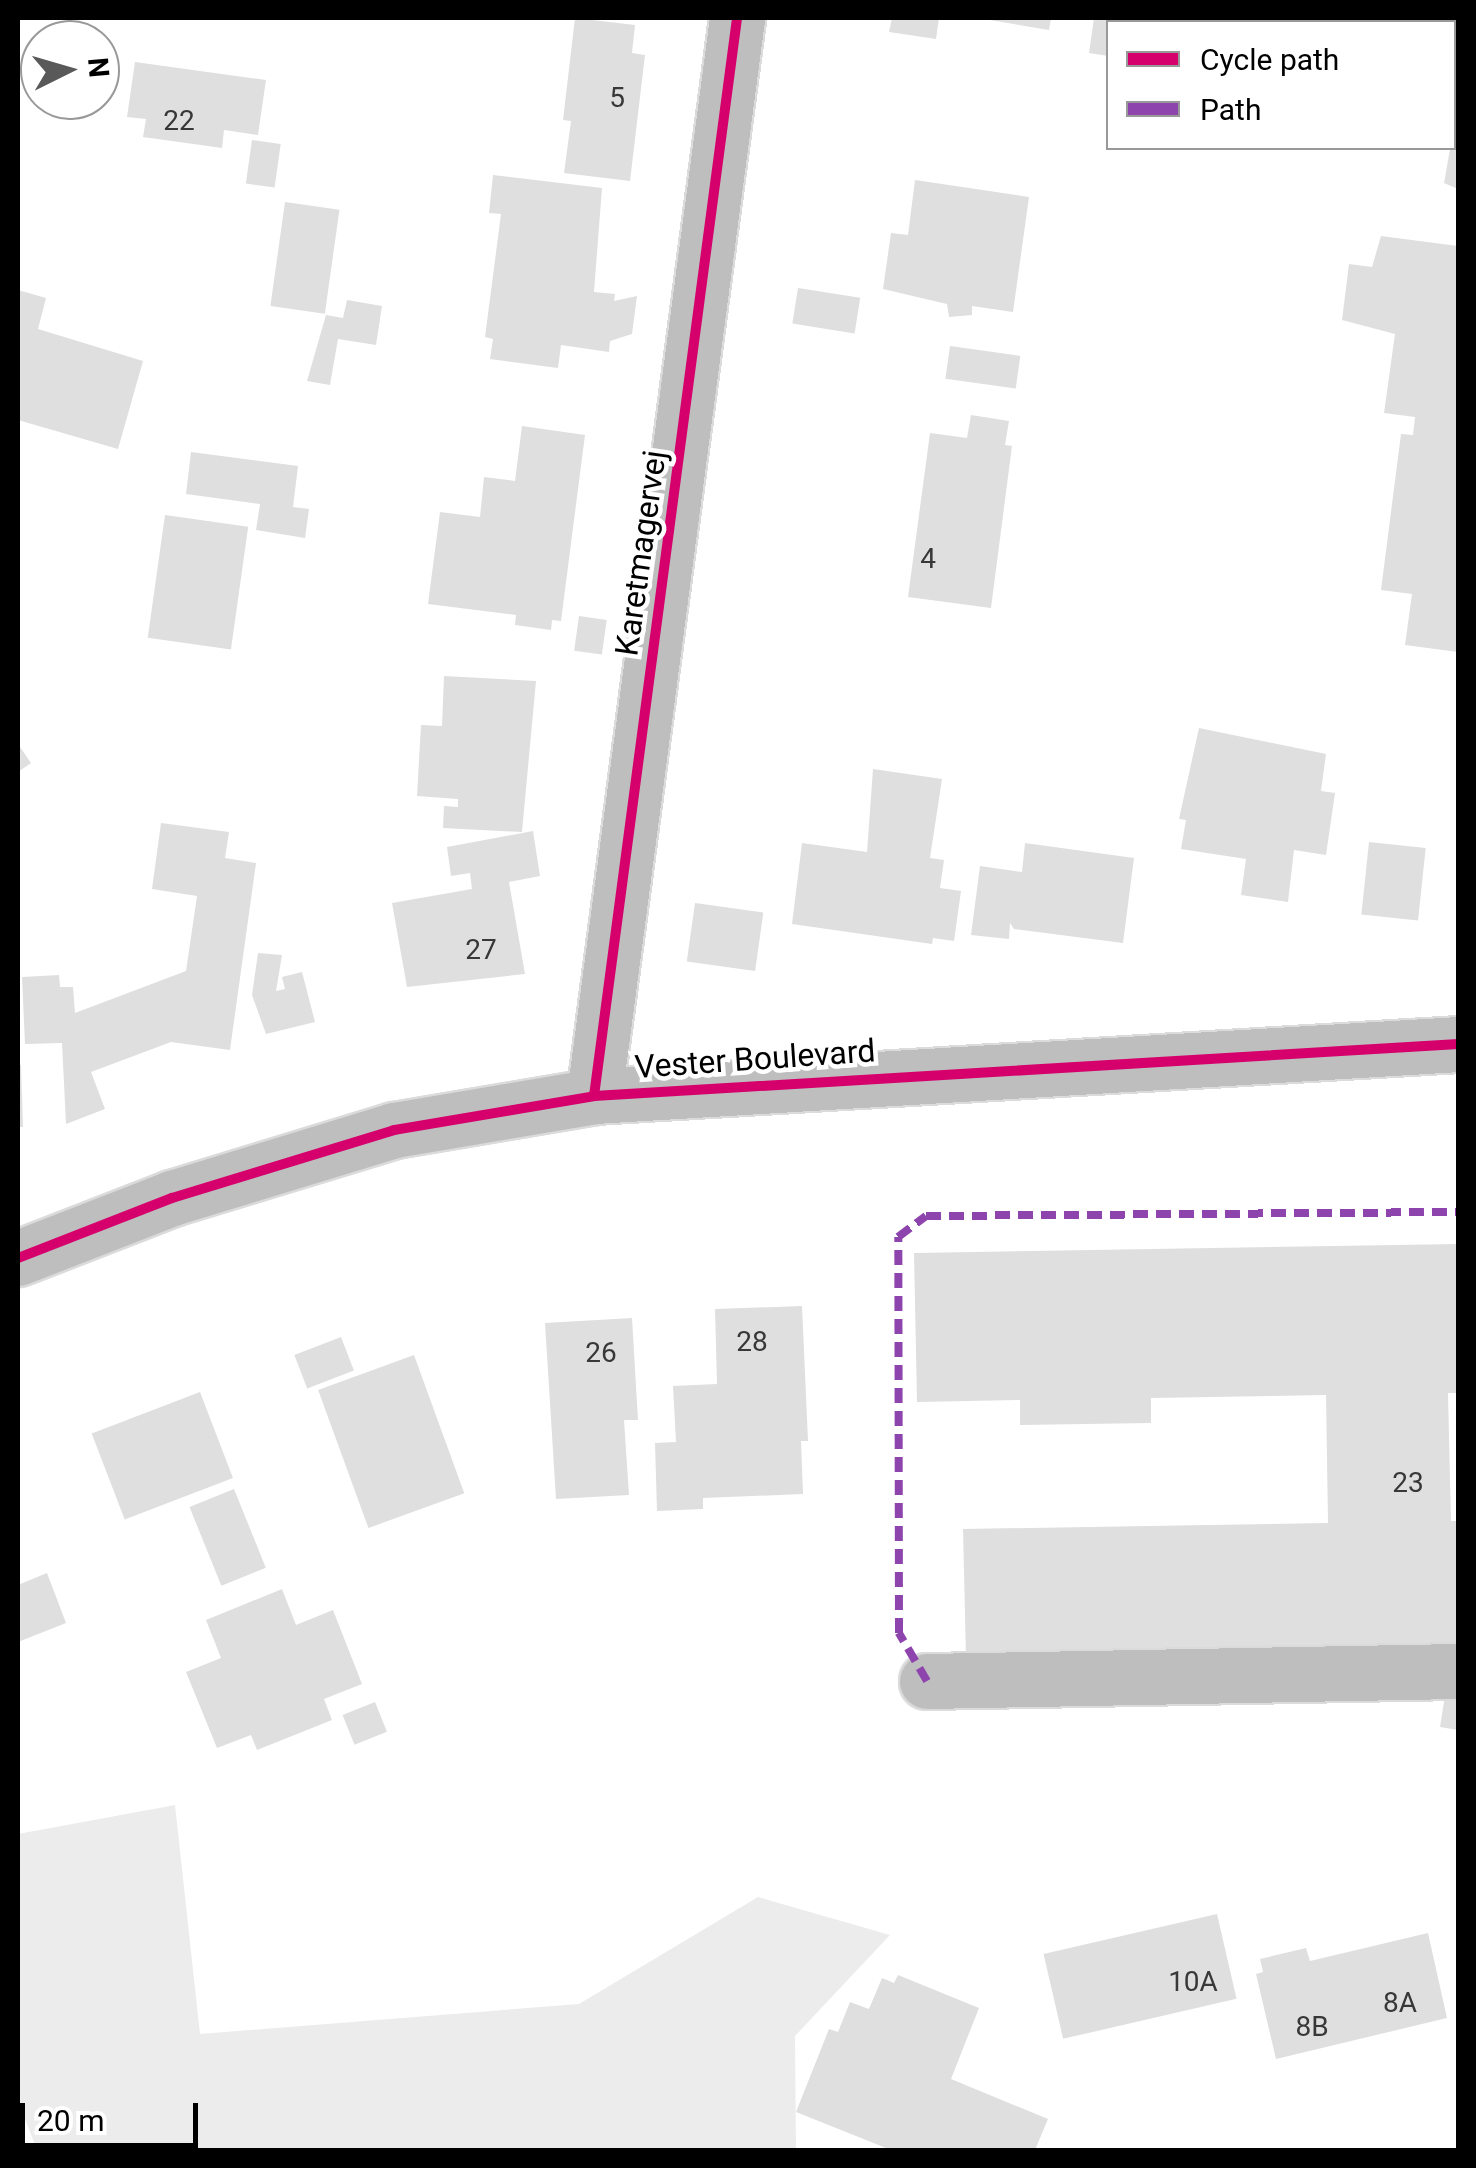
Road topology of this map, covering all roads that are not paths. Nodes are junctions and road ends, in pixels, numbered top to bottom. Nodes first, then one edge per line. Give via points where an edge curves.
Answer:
1 (737, 18) edge
2 (1458, 1044) edge
3 (594, 1096) junction
4 (18, 1258) edge
5 (1458, 1671) edge
6 (927, 1681) dead end

1 - 3 main road, Karetmagervej
2 - 3 main road, Vester Boulevard
3 - 4 main road, Vester Boulevard via 394,1130 176,1196
5 - 6 main road

